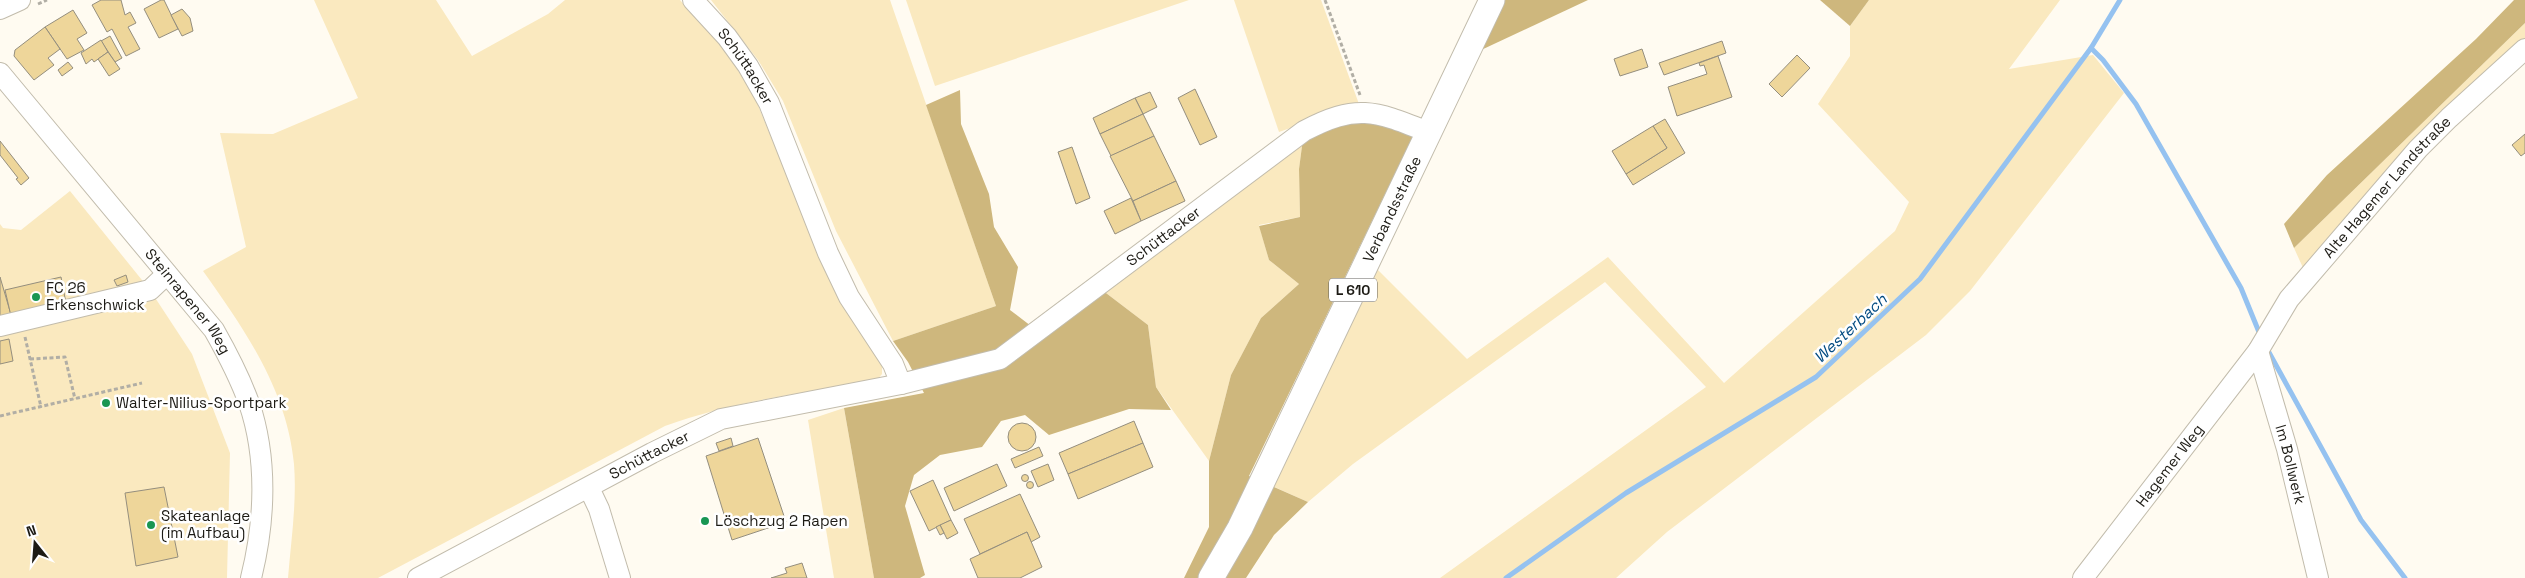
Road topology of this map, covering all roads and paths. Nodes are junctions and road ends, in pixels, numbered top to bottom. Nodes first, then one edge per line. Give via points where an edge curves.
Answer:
1 (20, 0) edge
2 (693, 0) edge
3 (1325, 0) edge
4 (1492, 0) edge
5 (0, 9) edge
6 (2525, 49) edge
7 (0, 73) edge
8 (1367, 112) junction
9 (1428, 132) junction
10 (167, 274) junction
11 (21, 322) junction
12 (0, 326) edge
13 (2261, 345) junction
14 (30, 359) junction
15 (142, 383) dead end
16 (901, 384) junction
17 (74, 399) junction
18 (41, 407) junction
19 (0, 416) edge
20 (589, 488) junction
21 (251, 578) edge
22 (418, 578) edge
23 (620, 578) edge
24 (1211, 578) edge
25 (2082, 578) edge
26 (2318, 578) edge

1 - 5 street
2 - 16 street, Schüttacker via 743,59 769,103 828,253 849,297 893,364
3 - 8 path
4 - 9 main road, Verbandsstraße / L 610
6 - 13 street, Alte Hagemer Landstraße via 2418,149 2289,299
7 - 10 street, Steinrapener Weg
8 - 9 street, Schüttacker via 1392,117
8 - 16 street, Schüttacker via 1338,116 1304,131 1000,359
9 - 24 main road, Verbandsstraße / L 610 via 1240,528
10 - 11 street via 150,290
10 - 21 street, Steinrapener Weg via 214,330 249,403 258,440 263,490 260,542
11 - 12 street
11 - 14 path
13 - 25 street, Hagemer Weg
13 - 26 street, Im Bollwerk
14 - 17 path via 65,357
14 - 18 path
15 - 17 path
16 - 20 street, Schüttacker via 721,419
17 - 18 path
18 - 19 path
20 - 22 street, Schüttacker
20 - 23 street via 599,509

